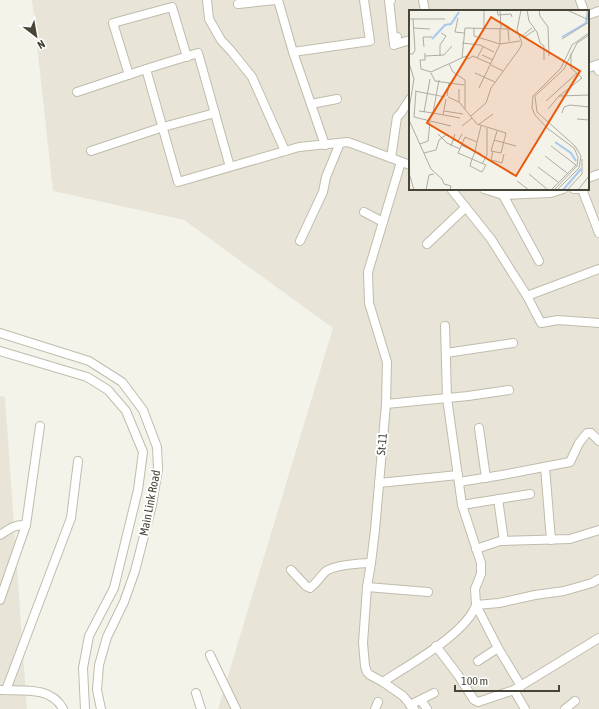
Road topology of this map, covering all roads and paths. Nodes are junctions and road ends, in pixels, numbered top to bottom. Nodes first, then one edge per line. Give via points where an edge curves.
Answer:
1 (207, 0) edge
2 (277, 0) edge
3 (364, 0) edge
4 (391, 0) edge
5 (423, 0) edge
6 (580, 0) edge
7 (238, 4) dead end
8 (425, 10) edge
9 (584, 10) edge
10 (599, 11) edge
11 (589, 15) edge
12 (409, 40) edge
13 (294, 52) junction
14 (187, 57) junction
15 (146, 69) junction
16 (129, 74) junction
17 (77, 92) dead end
18 (337, 99) dead end
19 (409, 101) edge
20 (311, 104) junction
21 (215, 113) junction
22 (163, 127) junction
23 (340, 143) junction
24 (325, 144) junction
25 (91, 151) dead end
26 (285, 151) junction
27 (391, 158) junction
28 (401, 162) junction
29 (409, 165) edge
30 (230, 167) junction
31 (599, 174) edge
32 (589, 178) edge
33 (452, 190) edge
34 (487, 190) edge
35 (560, 190) edge
36 (582, 190) edge
37 (503, 195) junction
38 (466, 207) junction
39 (364, 212) dead end
40 (382, 222) junction
41 (599, 233) edge
42 (300, 241) dead end
43 (427, 244) dead end
44 (539, 261) dead end
45 (599, 270) edge
46 (527, 296) junction
47 (599, 323) edge
48 (445, 326) dead end
49 (0, 333) edge
50 (512, 344) dead end
51 (0, 351) edge
52 (446, 353) junction
53 (509, 390) dead end
54 (447, 398) junction
55 (386, 404) junction
56 (40, 426) dead end
57 (479, 428) dead end
58 (599, 441) edge
59 (78, 461) dead end
60 (545, 467) junction
61 (486, 478) junction
62 (458, 479) junction
63 (379, 483) junction
64 (530, 494) dead end
65 (498, 499) junction
66 (462, 505) junction
67 (26, 525) junction
68 (599, 530) edge
69 (0, 535) edge
70 (551, 540) junction
71 (504, 541) junction
72 (476, 548) junction
73 (371, 563) junction
74 (291, 570) dead end
75 (599, 579) edge
76 (367, 586) junction
77 (428, 592) dead end
78 (0, 600) edge
79 (476, 605) junction
80 (599, 639) edge
81 (436, 646) junction
82 (498, 648) junction
83 (210, 656) dead end
84 (478, 661) dead end
85 (383, 682) junction
86 (518, 688) junction
87 (3, 690) edge
88 (196, 693) dead end
89 (434, 693) dead end
90 (421, 700) junction
91 (575, 701) dead end
92 (412, 707) edge
93 (63, 709) edge
94 (85, 709) edge
95 (101, 709) edge
96 (201, 709) edge
97 (236, 709) edge
98 (427, 709) edge
99 (525, 709) edge
100 (565, 709) edge

1 - 26 street via 209,20 221,40 252,77
2 - 7 street
2 - 13 street
3 - 13 street via 370,41
4 - 12 street via 395,41 398,44
5 - 8 street
6 - 9 street
10 - 11 street
13 - 20 street
14 - 15 street
14 - 16 street via 172,7 113,23
14 - 21 street via 198,53
15 - 16 street
15 - 22 street
16 - 17 street
18 - 20 street
19 - 27 street via 397,117
20 - 24 street
21 - 22 street
21 - 30 street
22 - 25 street
22 - 30 street via 178,182
23 - 24 street
23 - 27 street via 348,142
23 - 42 street via 326,177 323,192
24 - 26 street
26 - 30 street
27 - 28 street
28 - 29 street
28 - 40 street, St-11
31 - 32 street
33 - 38 street
34 - 37 street
35 - 37 street via 552,193
36 - 41 street
37 - 44 street
38 - 43 street
38 - 46 street via 492,239
39 - 40 street
40 - 55 street, St-11 via 368,272 369,303 387,362
45 - 46 street
46 - 47 street via 542,323 558,320
48 - 52 street
49 - 95 street, Main Link Road via 89,361 122,382 143,410 157,447 158,469 152,505 135,571 107,637 99,665 97,690
50 - 52 street
51 - 94 street, Main Link Road via 87,377 108,390 126,411 142,452 138,490 114,588 89,636 83,668
52 - 54 street
53 - 54 street
54 - 55 street
54 - 62 street
55 - 63 street, St-11
56 - 67 street
57 - 61 street
58 - 60 street via 587,433 570,462
59 - 87 street via 71,518
60 - 61 street
60 - 70 street
61 - 62 street
62 - 63 street
62 - 66 street
63 - 73 street, St-11
64 - 65 street
65 - 66 street
65 - 71 street
66 - 72 street
67 - 69 street via 13,526
67 - 78 street
68 - 70 street via 570,539
70 - 71 street
71 - 72 street
72 - 79 street via 481,563 481,574 474,589
73 - 74 street via 326,571 319,582 310,588
73 - 76 street, St-11
75 - 79 street via 564,591 499,604
76 - 77 street
76 - 85 street, St-11 via 363,643 365,666 370,676
79 - 81 street via 459,629
79 - 82 street
80 - 86 street
81 - 85 street
81 - 86 street via 474,700 478,702
82 - 84 street
82 - 86 street
83 - 97 street
85 - 92 street, St-11 via 403,696
86 - 99 street
87 - 93 street via 51,695 58,700
88 - 96 street
89 - 90 street
90 - 92 street
90 - 98 street
91 - 100 street

